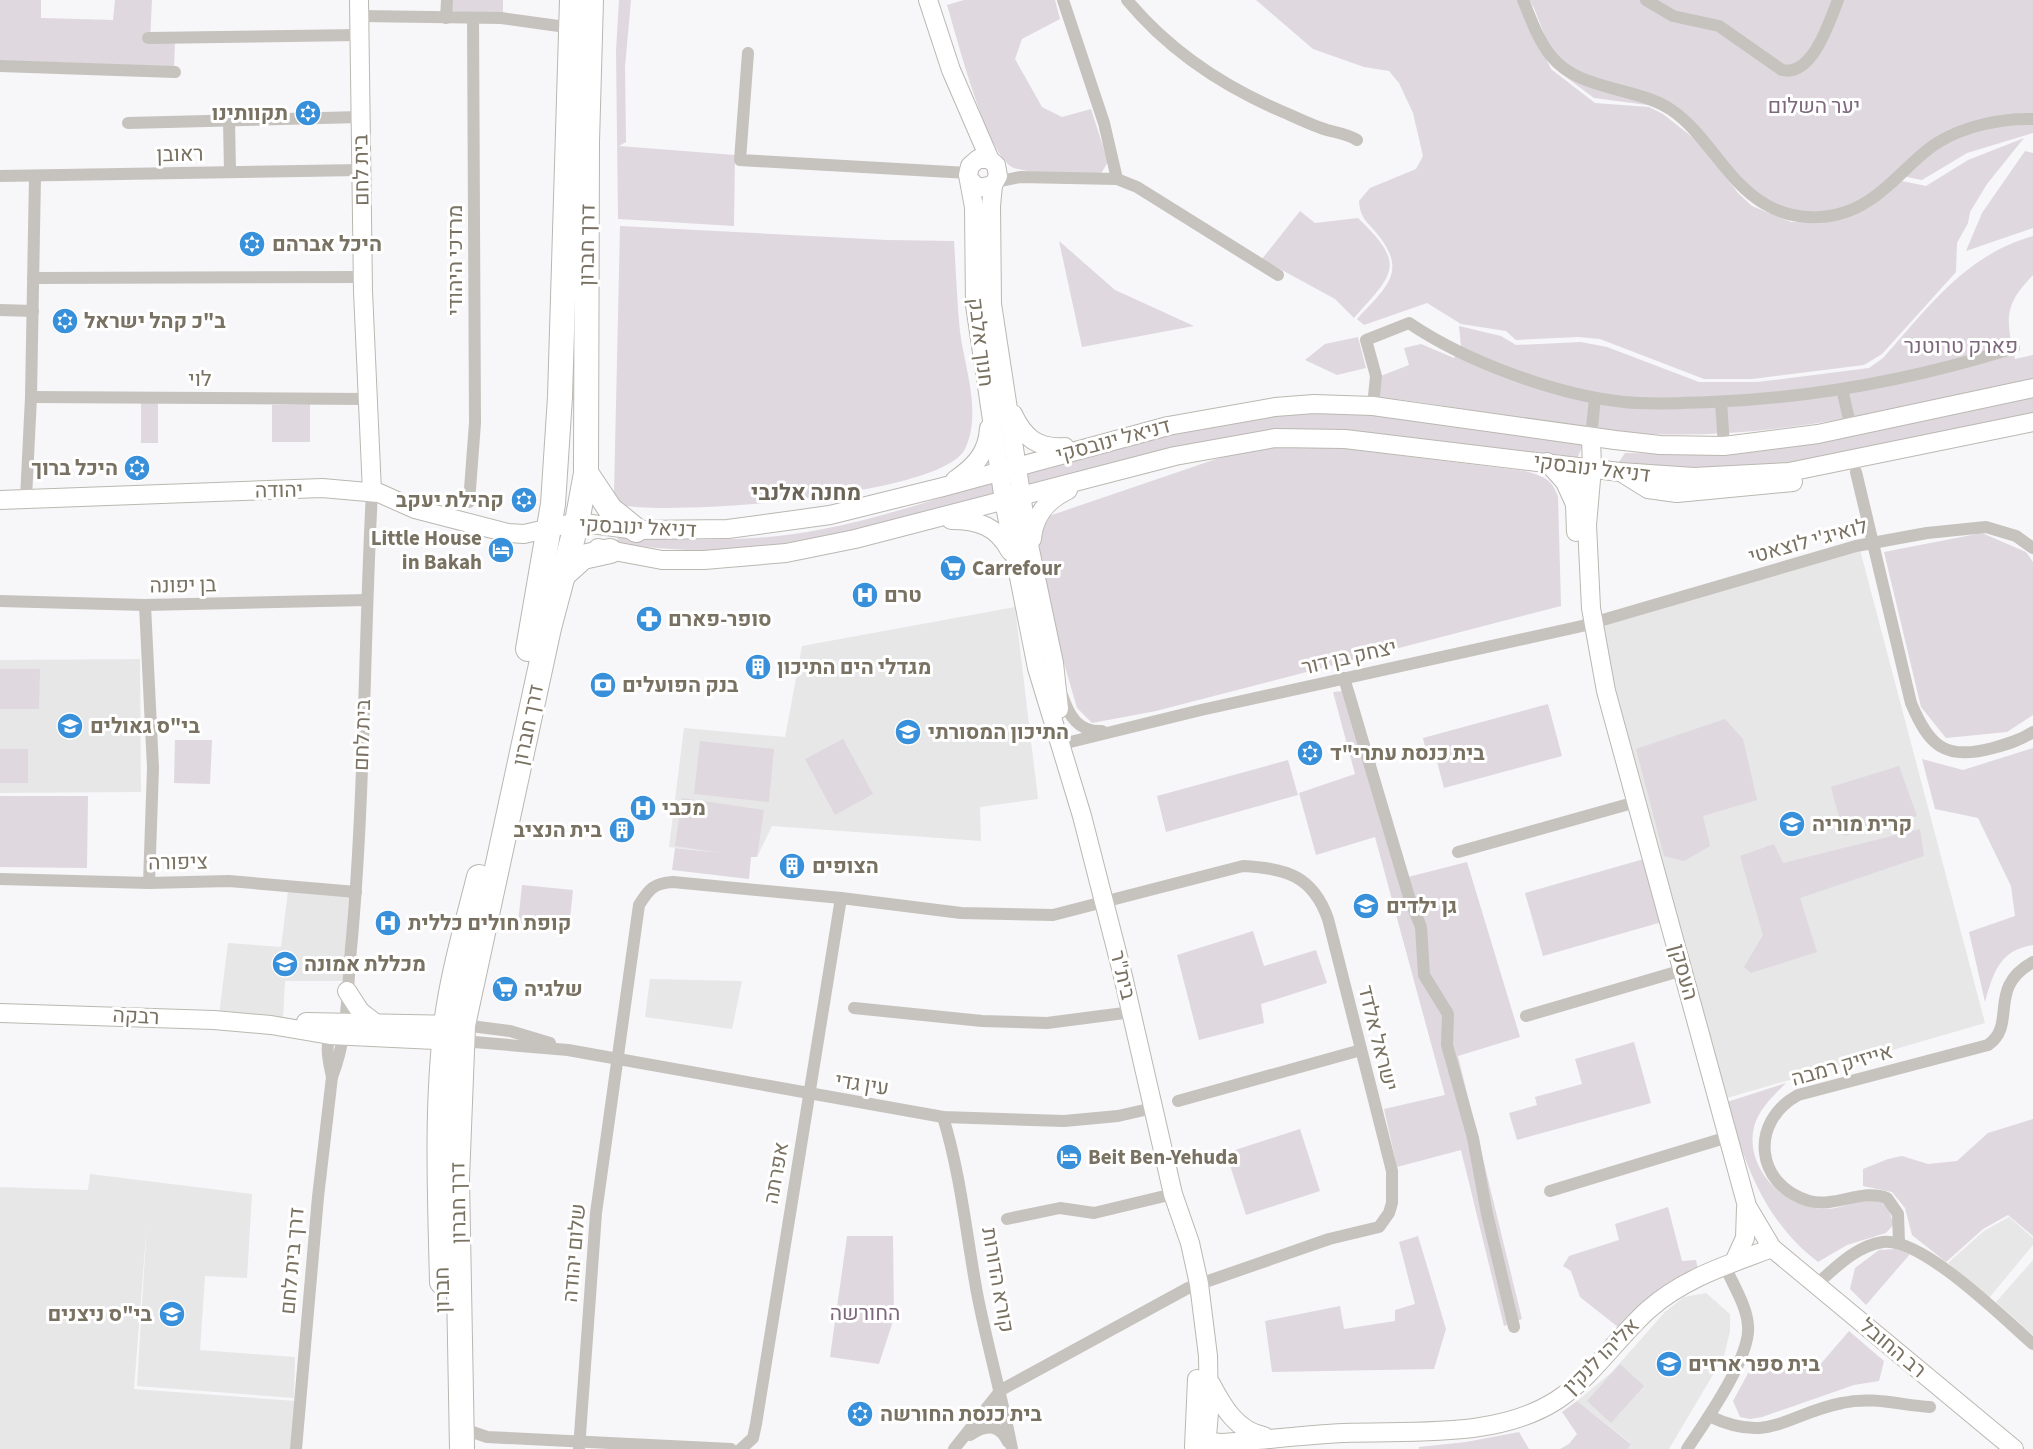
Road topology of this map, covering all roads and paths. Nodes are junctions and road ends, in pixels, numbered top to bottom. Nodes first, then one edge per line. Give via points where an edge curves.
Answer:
1 (447, 0) edge
2 (572, 0) edge
3 (928, 0) edge
4 (1063, 0) edge
5 (1127, 0) edge
6 (1522, 0) edge
7 (1646, 0) edge
8 (1838, 0) edge
9 (359, 8) edge
10 (584, 17) edge
11 (446, 18) junction
12 (473, 18) junction
13 (359, 35) junction
14 (148, 38) dead end
15 (748, 53) dead end
16 (0, 66) edge
17 (175, 72) dead end
18 (360, 117) junction
19 (2033, 119) edge
20 (229, 120) junction
21 (128, 123) dead end
22 (1357, 140) dead end
23 (362, 170) junction
24 (230, 172) junction
25 (984, 173) junction
26 (0, 176) edge
27 (35, 176) junction
28 (1117, 179) junction
29 (1278, 275) dead end
30 (363, 277) junction
31 (33, 278) junction
32 (0, 310) edge
33 (33, 312) junction
34 (2014, 348) dead end
35 (2033, 388) edge
36 (1842, 389) junction
37 (996, 393) junction
38 (31, 397) junction
39 (1596, 398) junction
40 (368, 399) junction
41 (1720, 402) junction
42 (1373, 406) junction
43 (2033, 422) edge
44 (1851, 428) junction
45 (2033, 434) edge
46 (1591, 437) junction
47 (1094, 444) junction
48 (1724, 446) junction
49 (369, 448) junction
50 (1547, 462) junction
51 (1586, 467) junction
52 (1008, 469) junction
53 (1620, 472) junction
54 (1856, 472) junction
55 (586, 473) junction
56 (1095, 477) junction
57 (943, 487) junction
58 (352, 490) junction
59 (372, 492) junction
60 (26, 498) junction
61 (1012, 499) junction
62 (0, 500) edge
63 (469, 502) dead end
64 (1575, 504) junction
65 (931, 520) junction
66 (550, 528) junction
67 (636, 530) junction
68 (575, 532) junction
69 (1873, 543) junction
70 (2033, 548) edge
71 (610, 551) junction
72 (1023, 558) junction
73 (564, 574) junction
74 (367, 600) junction
75 (0, 601) edge
76 (145, 605) junction
77 (1588, 624) junction
78 (1055, 675) junction
79 (1344, 678) junction
80 (1077, 725) joint
81 (1124, 728) junction
82 (2033, 732) edge
83 (1062, 744) junction
84 (1636, 802) junction
85 (1458, 852) dead end
86 (0, 879) edge
87 (149, 883) junction
88 (649, 888) joint
89 (356, 892) junction
90 (841, 898) junction
91 (1105, 904) junction
92 (2033, 962) edge
93 (1683, 970) junction
94 (347, 991) junction
95 (854, 1008) dead end
96 (1132, 1012) junction
97 (0, 1013) edge
98 (1526, 1016) dead end
99 (374, 1022) junction
100 (339, 1031) junction
101 (454, 1032) junction
102 (1360, 1050) junction
103 (619, 1061) junction
104 (810, 1095) junction
105 (1178, 1101) dead end
106 (1153, 1108) junction
107 (943, 1118) junction
108 (1728, 1137) junction
109 (1550, 1191) dead end
110 (1744, 1198) junction
111 (1175, 1200) junction
112 (1007, 1219) dead end
113 (1899, 1244) junction
114 (1772, 1248) junction
115 (1730, 1264) junction
116 (1817, 1284) junction
117 (1193, 1286) junction
118 (1515, 1327) dead end
119 (2033, 1344) edge
120 (1210, 1381) junction
121 (1000, 1389) junction
122 (1930, 1407) dead end
123 (1709, 1416) junction
124 (1274, 1438) junction
125 (462, 1439) edge
126 (1337, 1441) edge
127 (1202, 1442) edge
128 (579, 1445) edge
129 (955, 1448) edge
130 (296, 1449) edge
131 (447, 1449) edge
132 (731, 1449) edge
133 (741, 1449) edge
134 (1011, 1449) edge
135 (1687, 1449) edge
136 (2014, 1449) edge

1 - 11 street
2 - 10 highway, דרך חברון
3 - 25 street, חנוך אלבק
4 - 28 street via 1104,123
5 - 22 street via 1188,60 1214,78 1287,114
6 - 19 street via 1542,43 1557,63 1584,78 1651,98 1671,109 1703,138 1740,186 1786,214 1820,217 1848,211 1878,195 1939,142 1979,126
7 - 8 street via 1673,16 1719,26 1782,70 1791,72 1802,67 1824,35
9 - 11 street
9 - 13 street, בית לחם
10 - 12 street
10 - 55 highway, דרך חברון
10 - 66 highway, דרך חברון
11 - 12 street
12 - 63 street, מרדכי היהודי via 476,423
13 - 14 street
13 - 18 street, בית לחם
15 - 25 street via 740,159
16 - 17 street
18 - 20 street
18 - 23 street, בית לחם
20 - 21 street
20 - 24 street
23 - 24 street, ראובן
23 - 30 street, בית לחם
24 - 27 street, ראובן
25 - 28 street
25 - 37 street, חנוך אלבק
26 - 27 street, ראובן
27 - 31 street
28 - 29 street via 1137,187
30 - 31 street
30 - 40 street, בית לחם
31 - 33 street
32 - 33 street
33 - 38 street
34 - 36 street via 1932,372
35 - 44 street, דניאל ינובסקי
36 - 41 street
36 - 44 street
37 - 47 street via 1034,442 1051,447
37 - 52 street, חנוך אלבק
37 - 57 street via 983,454 971,469
38 - 40 street, לוי
38 - 60 street
39 - 41 street via 1655,404
39 - 42 street via 1486,365 1409,322 1366,340 1376,376
39 - 46 street
40 - 49 street, בית לחם
41 - 48 street
42 - 46 street, דניאל ינובסקי
42 - 47 street, דניאל ינובסקי via 1314,404 1251,410
43 - 53 street, דניאל ינובסקי via 1789,472 1694,477
44 - 48 street, דניאל ינובסקי
45 - 54 street
46 - 48 street, דניאל ינובסקי via 1660,445
46 - 51 street, העסקן
47 - 52 street, דניאל ינובסקי
49 - 58 street, בית לחם via 361,479
49 - 59 street, בית לחם
50 - 51 street, דניאל ינובסקי
50 - 56 street, דניאל ינובסקי via 1312,437 1240,443
50 - 64 street via 1565,482
51 - 53 street, דניאל ינובסקי
51 - 64 street, העסקן
51 - 77 street, העסקן
52 - 57 street, דניאל ינובסקי
52 - 61 street, חנוך אלבק
53 - 54 street via 1648,489 1677,493 1764,487
54 - 69 street
55 - 67 highway via 610,509
55 - 68 highway, דרך חברון
56 - 61 street, דניאל ינובסקי
56 - 72 street via 1047,504 1038,515
57 - 67 street, דניאל ינובסקי via 830,515 769,525 691,531
58 - 59 street, יהודה
58 - 60 street, יהודה
59 - 66 street, יהודה via 415,509 508,533
59 - 74 street, בית לחם
60 - 62 street, יהודה
61 - 65 street, דניאל ינובסקי
61 - 72 street, בית"ר
64 - 77 street, העסקן
65 - 71 street, דניאל ינובסקי via 786,554 681,560
65 - 72 street via 965,520 986,525
66 - 68 street, דניאל ינובסקי
66 - 101 highway, דרך חברון
67 - 68 street, דניאל ינובסקי
68 - 71 street, דניאל ינובסקי
68 - 73 highway, דרך חברון
69 - 70 street, לואיג'י לוצאטי via 1986,527 2016,536
69 - 77 street, לואיג'י לוצאטי
69 - 82 street via 1911,703 1928,737 1955,753 1976,753
71 - 73 highway via 583,557
72 - 78 street, בית"ר
72 - 83 street, בית"ר via 1037,668
73 - 101 highway, דרך חברון
74 - 76 street, בן יפונה
74 - 89 street, בית לחם
75 - 76 street, בן יפונה
76 - 87 street via 153,768
77 - 79 street, יצחק בן דור
77 - 84 street, העסקן
78 - 80 street, בית"ר
78 - 83 street, בית"ר
79 - 81 street, יצחק בן דור
79 - 118 street via 1408,897 1421,927 1424,975 1448,1014 1448,1045
80 - 81 street, יצחק בן דור via 1090,731
81 - 83 street, יצחק בן דור
83 - 91 street, בית"ר
84 - 85 street
84 - 93 street, העסקן
86 - 87 street, ציפורה
87 - 89 street, ציפורה via 229,881
88 - 90 street, ישראל אלדד via 673,882
88 - 103 street, שלום יהודה via 639,904
89 - 94 street, בית לחם
90 - 91 street, ישראל אלדד via 996,915 1053,915
90 - 104 street, אפרתה
91 - 96 street, בית"ר
91 - 102 street, ישראל אלדד via 1243,866 1275,868 1298,877 1324,907
92 - 113 street, אייזיק רמבה via 2020,970 2006,989 1999,1032 1988,1046 1798,1095 1779,1108 1766,1126 1766,1158 1772,1173 1788,1190 1822,1203 1868,1195 1887,1198 1898,1214
93 - 98 street
93 - 108 street, העסקן
94 - 99 street via 360,1011
94 - 100 street, בית לחם
95 - 96 street via 982,1021 1047,1023
96 - 106 street, בית"ר
97 - 100 street, רבקה via 111,1015
99 - 100 street, רבקה
99 - 101 street, רבקה
100 - 101 street, רבקה
100 - 130 street, דרך בית לחם via 328,1050 332,1077
101 - 103 street, עין גדי
101 - 125 highway, דרך חברון
101 - 131 highway, חברון via 440,1179
102 - 105 street
102 - 117 street, ישראל אלדד via 1392,1171 1392,1203 1383,1221 1378,1227 1329,1239
103 - 104 street, עין גדי
103 - 128 street, שלום יהודה via 596,1213
104 - 107 street, עין גדי
104 - 133 street, אפרתה via 756,1424 753,1438
106 - 107 street, עין גדי via 1119,1116 1064,1121
106 - 111 street, בית"ר
107 - 121 street, קורא הדורות via 953,1148 979,1302
108 - 109 street
108 - 110 street, העסקן
110 - 114 street, העסקן
110 - 115 street via 1746,1232
111 - 112 street via 1094,1213 1060,1208
111 - 117 street, בית"ר via 1177,1228
113 - 116 street via 1885,1242 1860,1250
113 - 119 street via 1939,1264
114 - 115 street, אליהו לנקין
114 - 116 street, רב החובל
115 - 123 street via 1746,1314 1748,1341
115 - 126 street, אליהו לנקין via 1694,1277 1671,1291 1580,1382 1543,1407 1472,1429
116 - 136 street, רב החובל
117 - 120 street, בית"ר
117 - 121 street, ישראל אלדד
117 - 127 street, בית"ר
120 - 124 street via 1242,1428
120 - 127 street, בית"ר
121 - 129 street
121 - 134 street, קורא הדורות
122 - 123 street via 1866,1400 1843,1402 1775,1427 1755,1430 1730,1426
123 - 135 street
124 - 126 street, אליהו לנקין
124 - 127 street, אליהו לנקין
125 - 128 street via 487,1437
128 - 132 street
129 - 134 street via 987,1426 1001,1431

